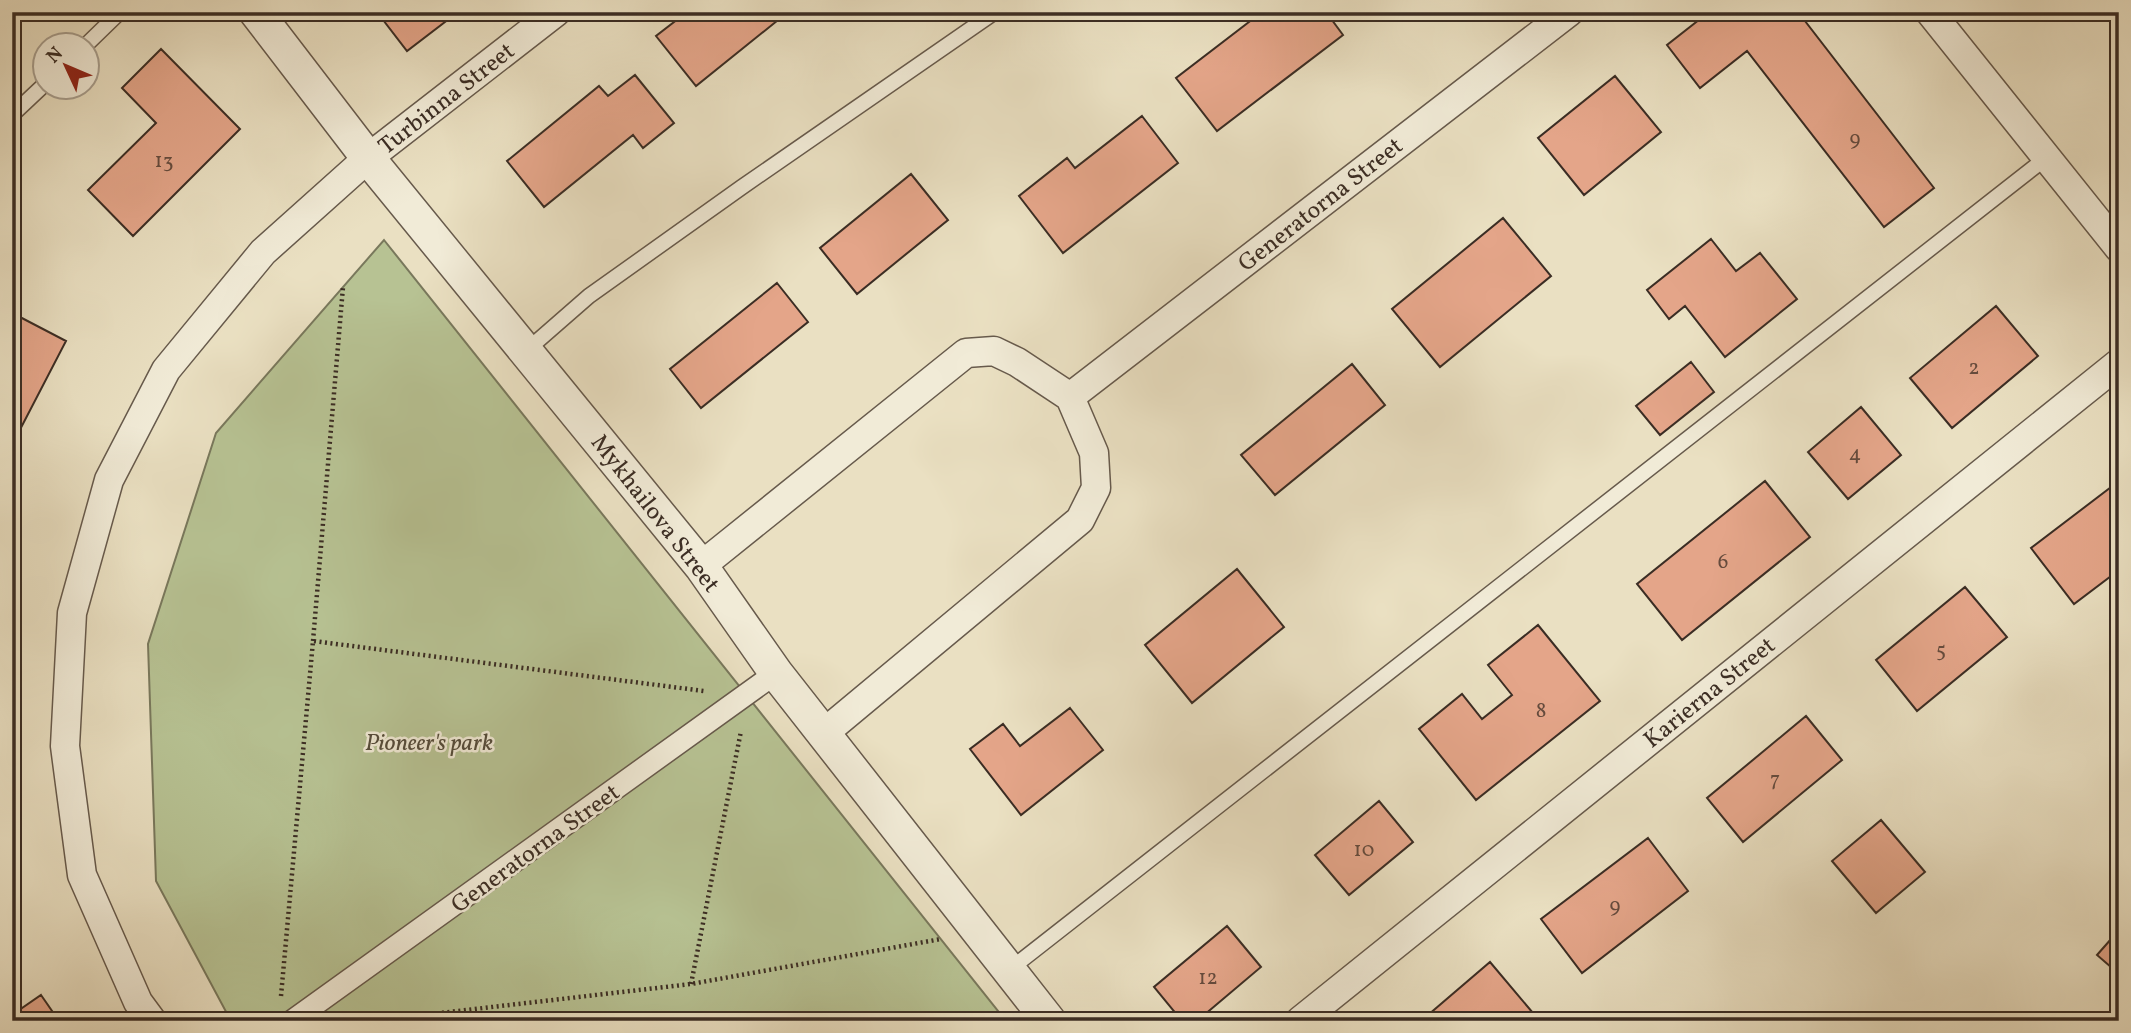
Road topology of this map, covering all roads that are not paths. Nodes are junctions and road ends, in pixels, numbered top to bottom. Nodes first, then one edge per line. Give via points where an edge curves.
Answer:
1 (120, 12) edge
2 (256, 12) edge
3 (556, 12) edge
4 (995, 12) edge
5 (1569, 12) edge
6 (1930, 12) edge
7 (99, 32) edge
8 (32, 96) edge
9 (12, 115) edge
10 (368, 158) junction
11 (2046, 158) junction
12 (2119, 248) edge
13 (526, 351) junction
14 (2119, 363) edge
15 (1070, 397) junction
16 (701, 566) junction
17 (776, 673) junction
18 (824, 733) junction
19 (1009, 970) junction
20 (286, 1014) edge
21 (152, 1021) edge
22 (1049, 1021) edge
23 (1300, 1021) edge

1 - 7 lane
2 - 10 street, Mykhailova Street
3 - 10 street, Turbinna Street
4 - 13 lane via 600,289
5 - 15 street, Generatorna Street
6 - 11 street
8 - 9 lane
10 - 13 street, Mykhailova Street
10 - 21 street, Turbinna Street via 263,252 166,370 108,480 72,613 65,746 82,875 138,1002
11 - 12 street
11 - 19 lane
13 - 16 street, Mykhailova Street
14 - 23 street, Karierna Street
15 - 16 street via 994,351 966,353
15 - 18 street via 1094,453 1096,477 1096,488 1080,520
16 - 17 street, Mykhailova Street
17 - 18 street, Mykhailova Street
17 - 20 street, Generatorna Street
18 - 19 street, Mykhailova Street
19 - 22 street, Mykhailova Street

